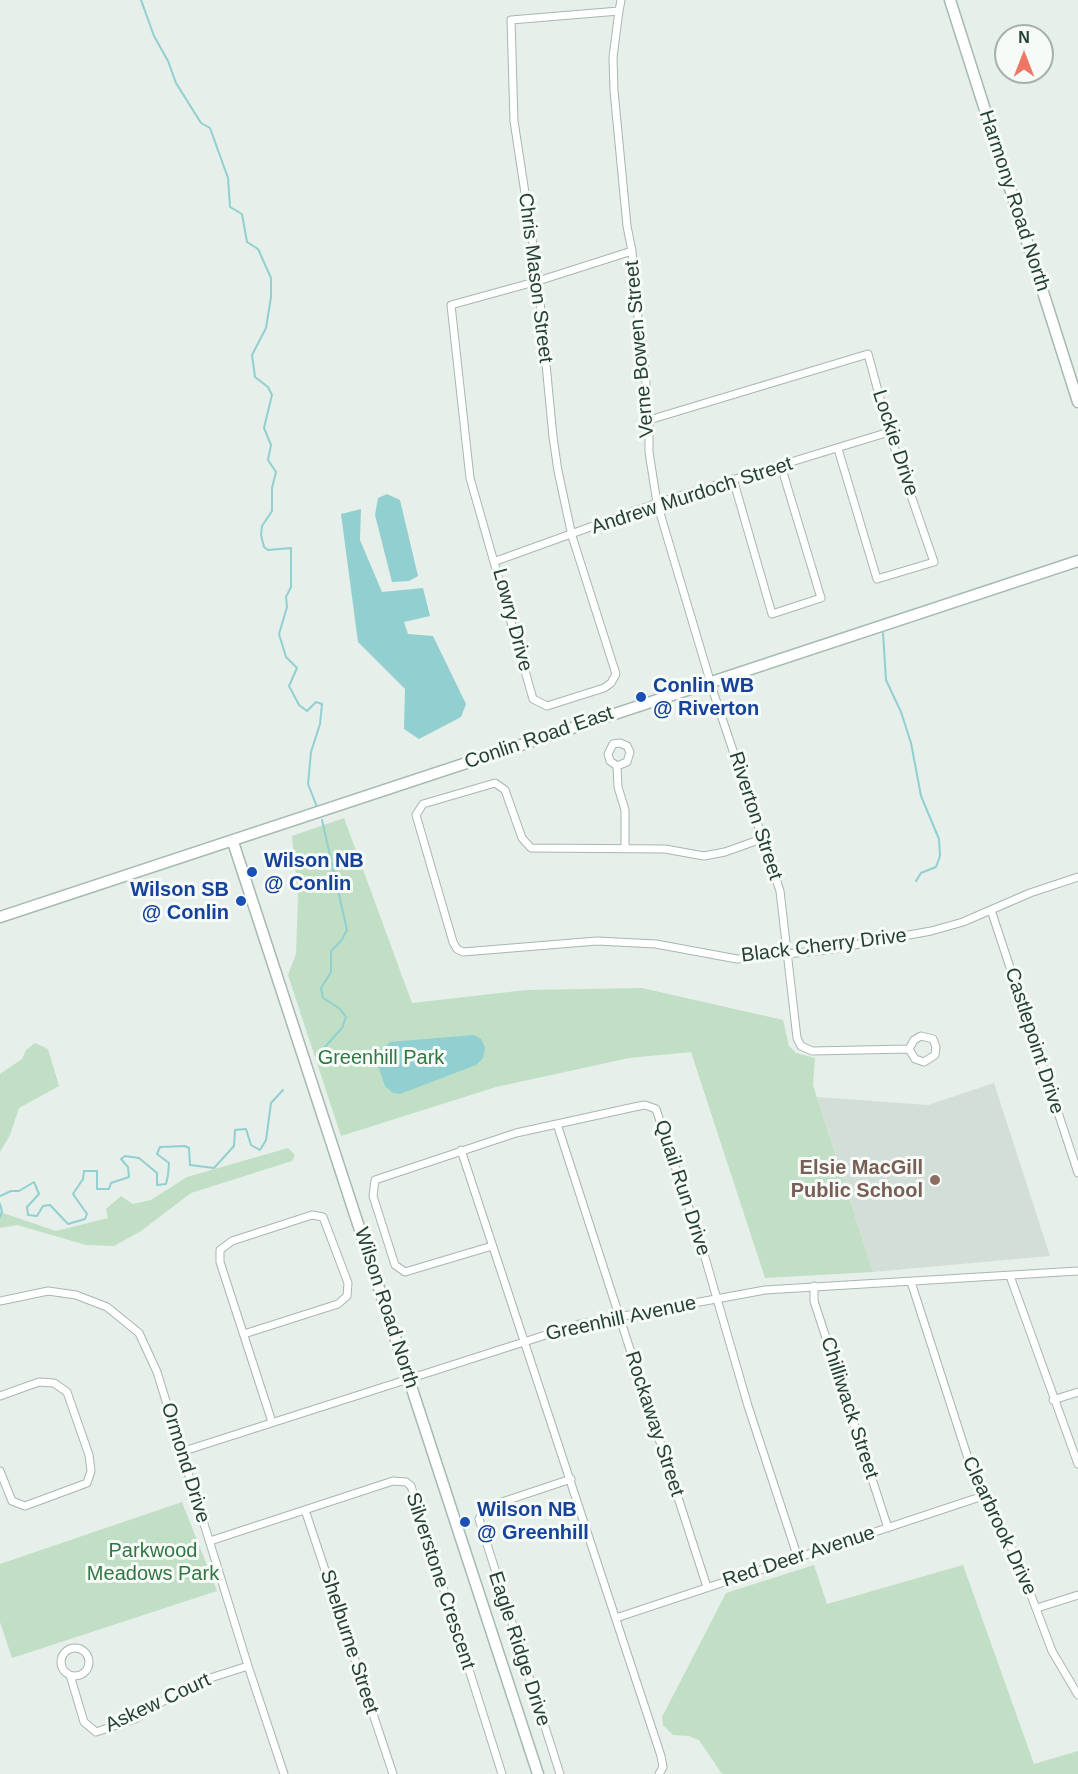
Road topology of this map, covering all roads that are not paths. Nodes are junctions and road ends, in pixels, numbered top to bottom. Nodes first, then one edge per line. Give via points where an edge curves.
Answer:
1 (621, 0) edge
2 (950, 0) edge
3 (619, 11) junction
4 (632, 251) junction
5 (538, 281) junction
6 (1078, 402) edge
7 (649, 420) junction
8 (889, 432) junction
9 (838, 448) junction
10 (781, 466) junction
11 (733, 479) junction
12 (657, 503) junction
13 (572, 536) junction
14 (496, 561) junction
15 (1078, 561) edge
16 (711, 680) junction
17 (617, 766) dead end
18 (764, 838) junction
19 (233, 842) junction
20 (625, 848) junction
21 (1078, 878) edge
22 (991, 910) junction
23 (0, 917) edge
24 (788, 954) junction
25 (909, 1049) dead end
26 (557, 1124) junction
27 (462, 1150) junction
28 (1078, 1173) edge
29 (492, 1246) junction
30 (1078, 1271) edge
31 (1010, 1276) junction
32 (911, 1282) junction
33 (814, 1287) junction
34 (716, 1299) junction
35 (0, 1301) edge
36 (620, 1317) junction
37 (244, 1334) junction
38 (526, 1340) junction
39 (409, 1378) junction
40 (1078, 1392) edge
41 (0, 1396) edge
42 (1053, 1400) junction
43 (272, 1422) junction
44 (181, 1452) junction
45 (1078, 1464) edge
46 (0, 1471) edge
47 (571, 1479) junction
48 (983, 1496) junction
49 (305, 1510) junction
50 (888, 1528) junction
51 (210, 1541) junction
52 (798, 1558) junction
53 (707, 1587) junction
54 (1078, 1595) edge
55 (1036, 1608) junction
56 (616, 1618) junction
57 (248, 1666) junction
58 (70, 1675) junction
59 (1078, 1695) edge
60 (284, 1774) edge
61 (393, 1774) edge
62 (502, 1774) edge
63 (538, 1774) edge
64 (560, 1774) edge
65 (659, 1774) edge

1 - 3 street, Verne Bowen Street
2 - 6 street, Harmony Road North
3 - 4 street, Verne Bowen Street via 613,57 614,91
3 - 5 street, Chris Mason Street via 511,20 514,121
4 - 5 street
4 - 7 street, Verne Bowen Street
5 - 13 street, Chris Mason Street via 558,471
5 - 14 street, Lowry Drive via 451,305 470,478
7 - 8 street, Lockie Drive via 868,354
7 - 12 street, Verne Bowen Street via 649,452
8 - 9 street, Andrew Murdoch Street
8 - 9 street, Lockie Drive via 934,562 877,579
9 - 10 street, Andrew Murdoch Street
10 - 11 street, Andrew Murdoch Street
10 - 11 street via 820,598 772,614
11 - 12 street, Andrew Murdoch Street
12 - 13 street, Andrew Murdoch Street
12 - 16 street, Verne Bowen Street
13 - 14 street, Andrew Murdoch Street
13 - 14 street, Lowry Drive via 616,674 611,683 594,691 547,706 533,699
15 - 16 street, Conlin Road East
16 - 18 street, Riverton Street
16 - 19 street, Conlin Road East
17 - 20 street via 625,810
18 - 20 street, Black Cherry Drive via 704,856 665,849
18 - 24 street, Riverton Street via 780,891
19 - 23 street, Conlin Road East
19 - 39 street, Wilson Road North
20 - 24 street, Black Cherry Drive via 531,848 522,838 505,790 495,783 423,804 416,815 453,942 463,952 597,941 656,944 737,959
21 - 22 street, Black Cherry Drive via 1030,892
22 - 24 street, Black Cherry Drive via 918,935
22 - 28 street, Castlepoint Drive
24 - 25 street, Riverton Street via 801,1047 812,1051
26 - 27 street, Quail Run Drive
26 - 34 street, Quail Run Drive via 645,1105 656,1109
26 - 36 street, Rockaway Street
27 - 29 street
27 - 29 street, Quail Run Drive via 382,1176 375,1180 373,1196 395,1265 405,1272
29 - 38 street
30 - 31 street, Greenhill Avenue
31 - 32 street, Greenhill Avenue
31 - 42 street
32 - 33 street, Greenhill Avenue
32 - 48 street, Clearbrook Drive via 970,1468
33 - 34 street, Greenhill Avenue
33 - 50 street, Chilliwack Street via 814,1301
34 - 36 street, Greenhill Avenue
34 - 52 street, Quail Run Drive
35 - 44 street, Ormond Drive via 34,1292 62,1292 89,1298 139,1333 148,1349
36 - 38 street, Greenhill Avenue
36 - 53 street, Rockaway Street
37 - 37 street via 338,1304 347,1296 348,1283 323,1217 312,1215 232,1241 220,1250 220,1262
37 - 43 street
38 - 39 street, Greenhill Avenue
38 - 47 street
39 - 43 street, Greenhill Avenue
39 - 63 street, Wilson Road North
40 - 42 street
41 - 46 street via 39,1382 54,1383 67,1392 91,1471 87,1484 25,1506 12,1501
42 - 45 street
43 - 44 street, Greenhill Avenue
44 - 51 street, Ormond Drive
47 - 56 street
47 - 64 street, Eagle Ridge Drive via 487,1506 479,1519
48 - 50 street, Red Deer Avenue
48 - 55 street, Clearbrook Drive via 1017,1558
49 - 51 street, Silverstone Crescent
49 - 61 street, Shelburne Street
49 - 62 street, Silverstone Crescent via 393,1481 405,1482 414,1490
50 - 52 street, Red Deer Avenue
51 - 57 street, Ormond Drive
52 - 53 street, Red Deer Avenue
53 - 56 street, Red Deer Avenue
54 - 55 street
55 - 59 street, Clearbrook Drive via 1052,1651
56 - 65 street via 663,1762
57 - 58 street, Askew Court via 204,1680 135,1719 96,1732 84,1722
57 - 60 street, Ormond Drive
58 - 58 street, Askew Court via 79,1675 88,1665 85,1653 77,1648 62,1656 61,1665

